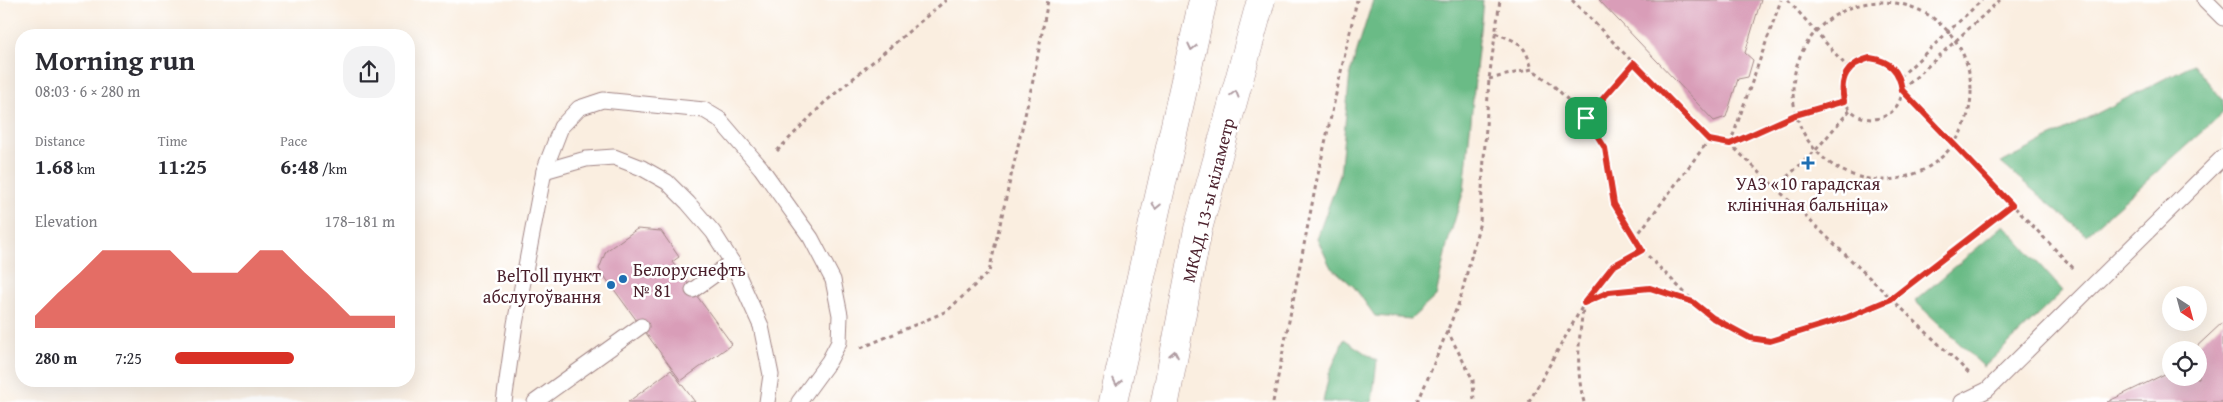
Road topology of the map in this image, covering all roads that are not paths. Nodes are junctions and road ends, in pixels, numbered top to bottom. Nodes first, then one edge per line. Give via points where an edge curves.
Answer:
1 (1203, 0) edge
2 (1261, 0) edge
3 (2205, 0) edge
4 (2223, 18) edge
5 (2223, 157) edge
6 (544, 171) junction
7 (732, 262) junction
8 (693, 290) dead end
9 (640, 326) dead end
10 (504, 402) edge
11 (535, 402) edge
12 (767, 402) edge
13 (799, 402) edge
14 (1113, 402) edge
15 (1165, 402) edge
16 (1962, 402) edge

1 -> 14 highway
15 -> 2 highway, МКАД, 13-ы кіламетр via 1198,229
3 - 4 lane
5 - 16 lane via 1987,390
6 - 7 lane via 586,160 614,157 642,168 667,182 688,203 713,232
6 - 10 lane
6 - 13 lane via 561,127 580,108 603,100 704,110 719,119 761,168 811,238 833,280 840,315 839,342
7 - 8 lane
7 - 12 lane via 761,326 771,375
9 - 11 lane

